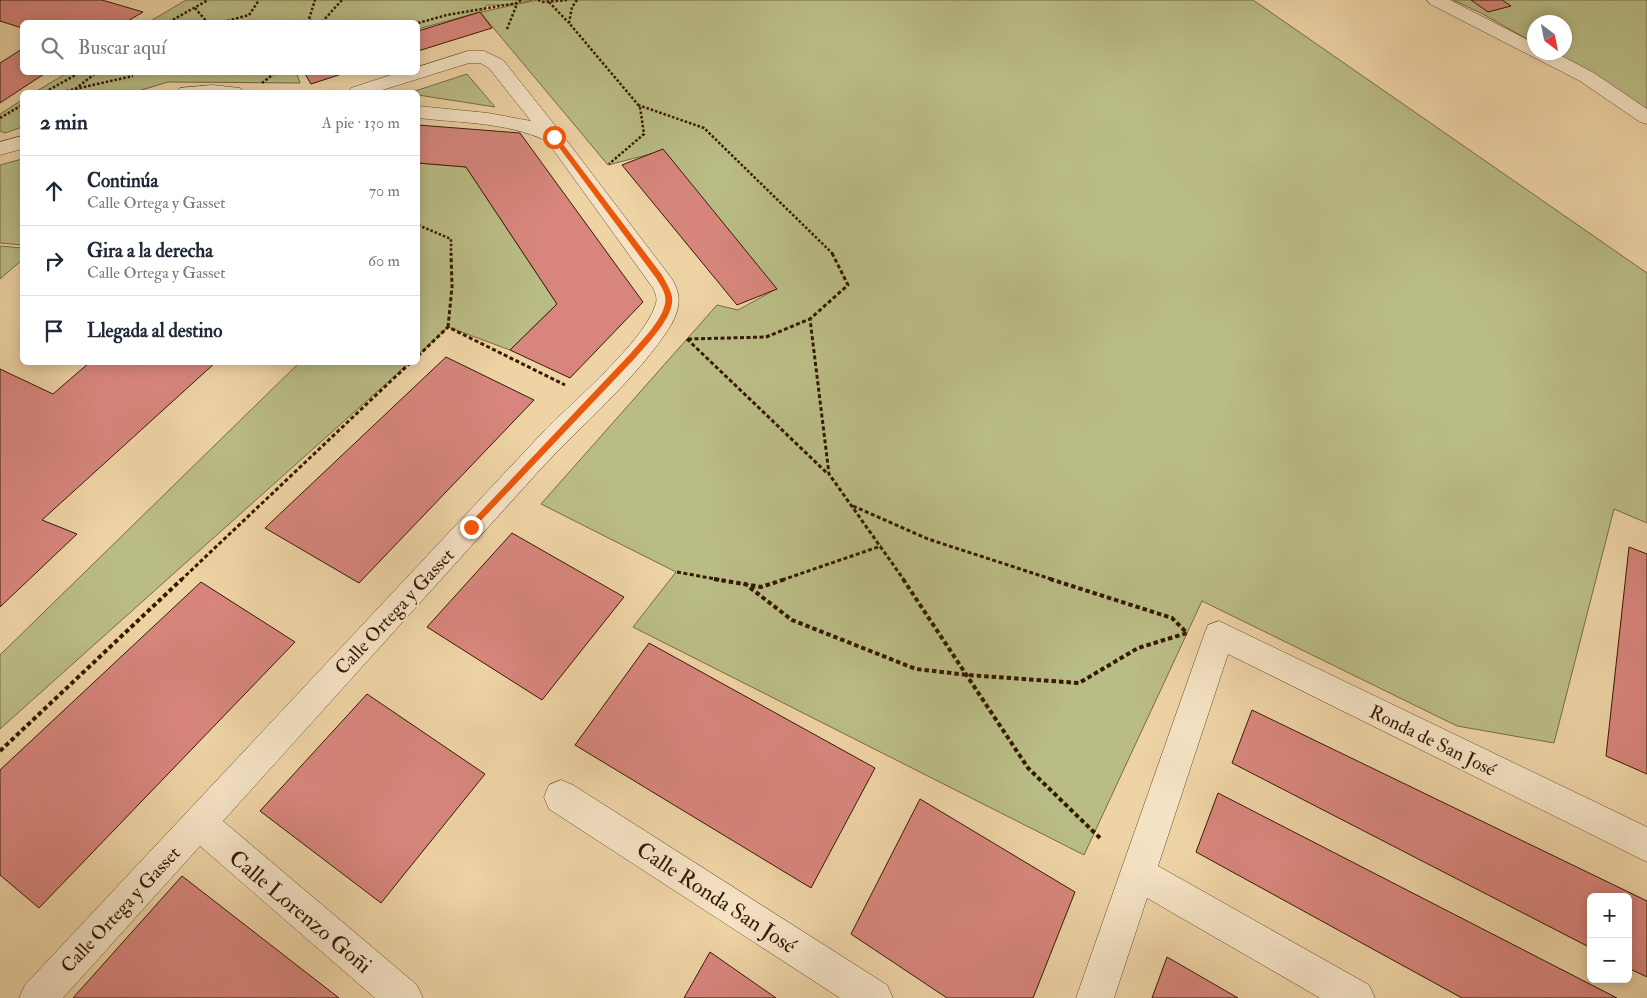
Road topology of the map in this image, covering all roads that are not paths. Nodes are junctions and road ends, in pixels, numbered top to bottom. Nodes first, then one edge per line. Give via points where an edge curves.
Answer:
1 (1436, 0) edge
2 (1527, 46) edge
3 (1554, 60) edge
4 (420, 72) edge
5 (411, 75) edge
6 (364, 90) edge
7 (420, 112) edge
8 (1647, 118) edge
9 (554, 137) junction
10 (20, 143) edge
11 (0, 149) edge
12 (561, 796) dead end
13 (199, 823) junction
14 (1647, 845) edge
15 (1138, 874) junction
16 (38, 998) edge
17 (404, 998) edge
18 (874, 998) edge
19 (1095, 998) edge
20 (1356, 998) edge

1 - 2 street
3 - 8 street via 1587,77
4 - 9 street, Calle Ortega y Gasset via 468,57 484,57 502,70
5 - 6 street, Calle Ortega y Gasset
7 - 9 street, Calle Ortega y Gasset via 517,123
9 - 13 street, Calle Ortega y Gasset via 659,277 668,296 664,316
10 - 11 street
12 - 18 street, Calle Ronda San José
13 - 16 street, Calle Ortega y Gasset
13 - 17 street, Calle Lorenzo Goñi
14 - 15 street, Ronda de San José via 1219,635
15 - 19 street
15 - 20 street

